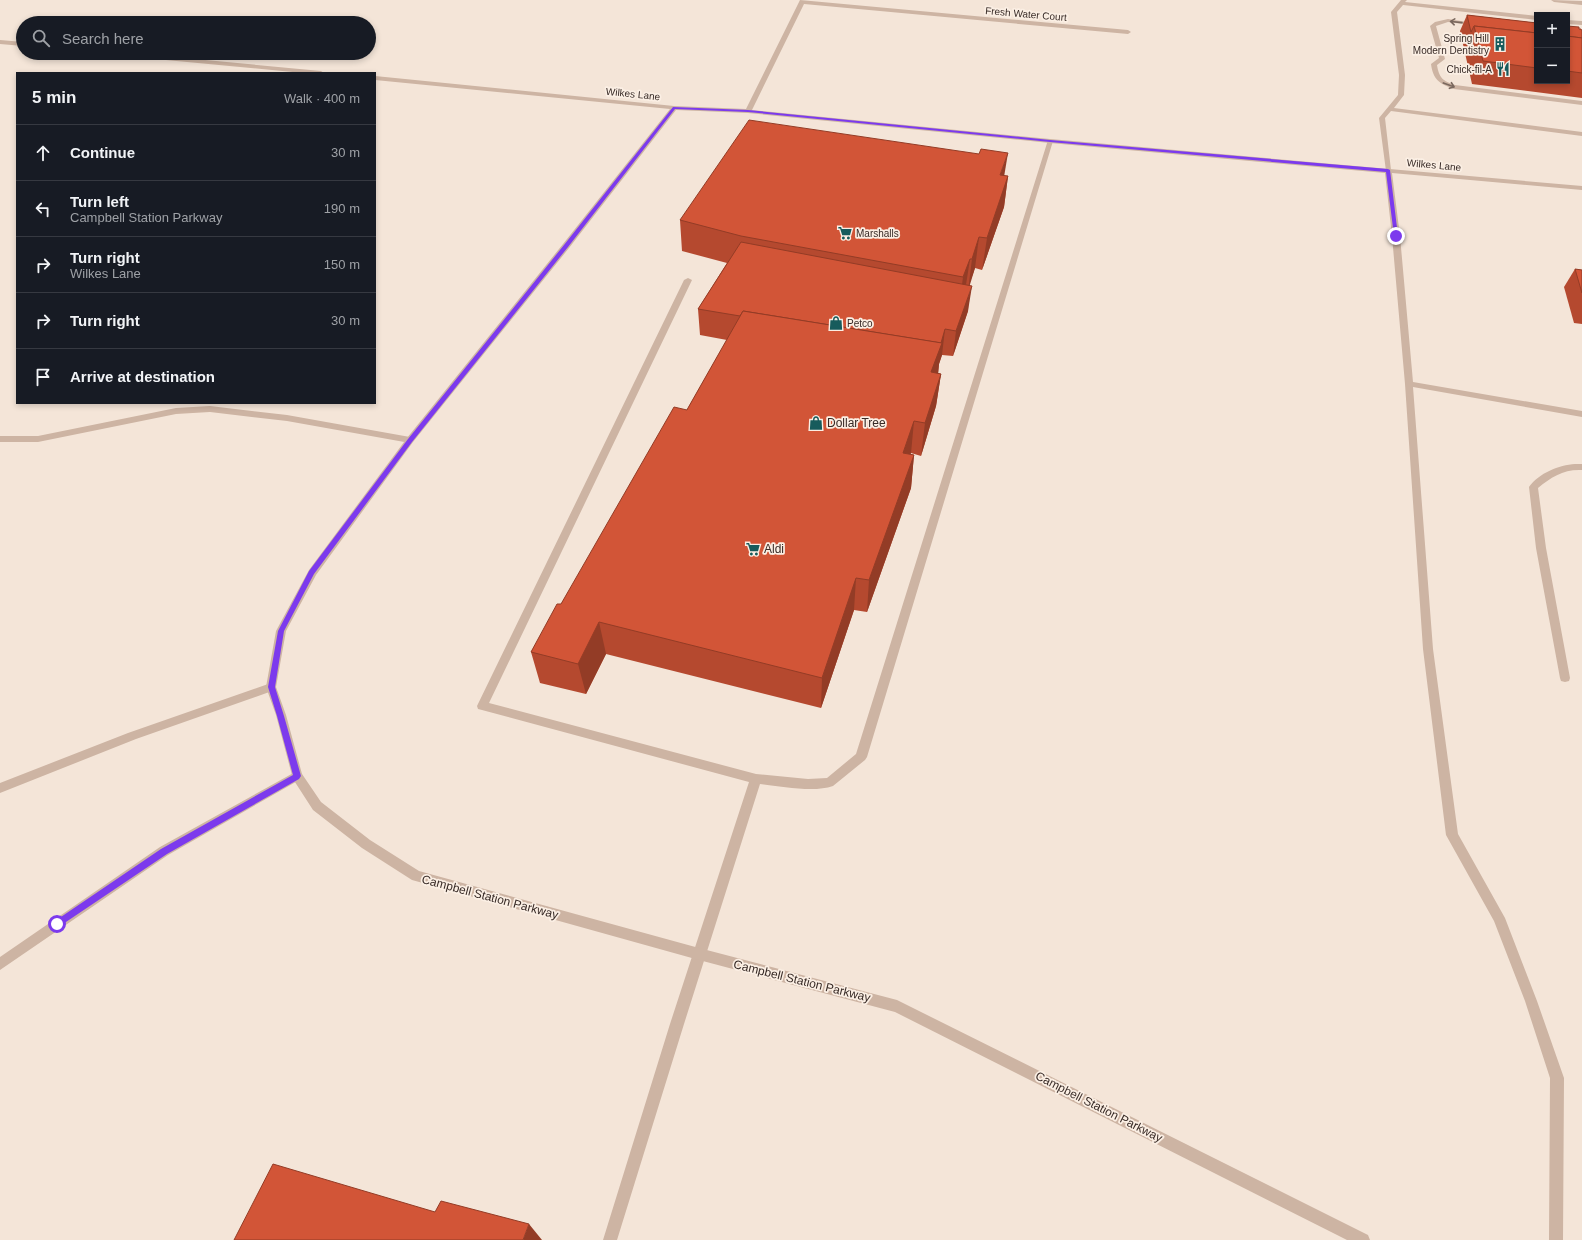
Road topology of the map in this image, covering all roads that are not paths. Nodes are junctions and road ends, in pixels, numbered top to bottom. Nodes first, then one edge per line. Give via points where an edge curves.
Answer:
1 (1554, 0) edge
2 (803, 1) edge
3 (1403, 1) edge
4 (1582, 3) edge
5 (1534, 18) edge
6 (1570, 22) edge
7 (1582, 23) edge
8 (1483, 25) edge
9 (1128, 32) dead end
10 (0, 42) edge
11 (16, 43) edge
12 (186, 60) edge
13 (311, 72) edge
14 (376, 78) edge
15 (1582, 103) edge
16 (674, 108) junction
17 (1388, 109) junction
18 (748, 111) junction
19 (1582, 134) edge
20 (1050, 141) junction
21 (1388, 170) junction
22 (1582, 188) edge
23 (688, 280) dead end
24 (1409, 384) junction
25 (1582, 414) edge
26 (0, 439) edge
27 (410, 440) junction
28 (1582, 467) edge
29 (1565, 678) dead end
30 (271, 687) junction
31 (297, 776) junction
32 (756, 779) junction
33 (0, 788) edge
34 (699, 954) junction
35 (0, 964) edge
36 (610, 1240) edge
37 (1363, 1240) edge
38 (1556, 1240) edge

1 - 4 street
2 - 9 street, Fresh Water Court
2 - 18 street
3 - 5 street
3 - 17 street via 1394,12 1402,75 1401,95
6 - 7 street
8 -> 15 street via 1445,21 1437,22 1433,26 1442,59 1434,64 1439,82 1454,87
10 - 11 street
12 - 13 street
14 - 16 street, Wilkes Lane
16 - 18 street, Wilkes Lane
16 - 27 street, Campbell Station Parkway
17 - 19 street
17 - 21 street via 1382,118
18 - 20 street, Wilkes Lane
20 - 21 street, Wilkes Lane
20 - 32 street via 861,757 829,783 808,784
21 - 22 street, Wilkes Lane
21 - 24 street
23 - 32 street via 482,706
24 - 25 street
24 - 38 street via 1428,649 1452,835 1499,918 1557,1078
26 - 27 street via 38,439 176,411 210,409 288,418
27 - 30 street, Campbell Station Parkway via 312,572 281,631
28 - 29 street via 1572,466 1548,474 1533,487 1541,548
30 - 31 street, Campbell Station Parkway
30 - 33 street via 132,736
31 - 34 street, Campbell Station Parkway via 317,806 366,844 416,876
31 - 35 street via 164,851
32 - 34 street
34 - 36 street
34 - 37 street, Campbell Station Parkway via 898,1006

